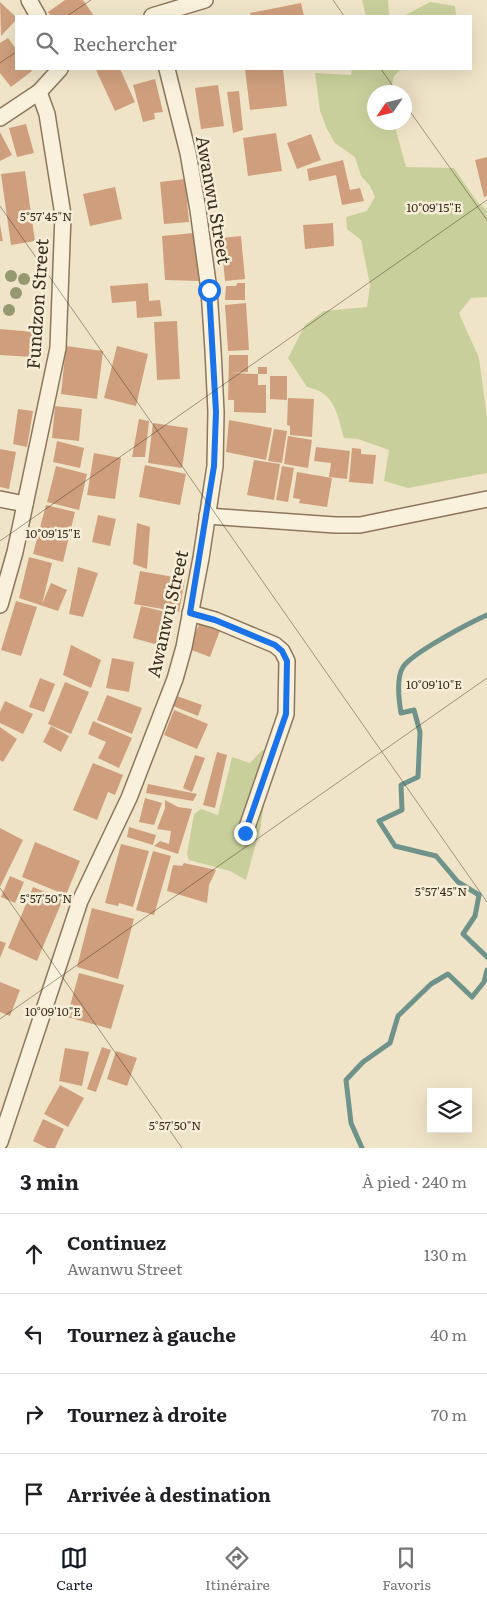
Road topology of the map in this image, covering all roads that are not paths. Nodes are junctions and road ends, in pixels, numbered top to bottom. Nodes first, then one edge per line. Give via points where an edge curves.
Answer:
1 (29, 0) edge
2 (205, 0) edge
3 (37, 15) edge
4 (156, 15) edge
5 (59, 70) edge
6 (167, 70) edge
7 (40, 92) junction
8 (0, 118) edge
9 (0, 499) edge
10 (487, 499) edge
11 (25, 504) junction
12 (207, 516) junction
13 (0, 605) edge
14 (190, 613) junction
15 (245, 833) dead end
16 (0, 1142) edge

1 - 3 street
2 - 4 street
5 - 7 street
6 - 12 street, Awanwu Street via 188,153 209,290 216,412 214,466
7 - 8 street
7 - 11 street, Fundzon Street via 50,132 62,215 60,306 58,348
9 - 11 street
10 - 12 street via 360,525
11 - 13 street, Fundzon Street
12 - 14 street, Awanwu Street
14 - 15 street via 275,645 287,661 286,714
14 - 16 street, Awanwu Street via 184,647 162,715 129,798 80,901

